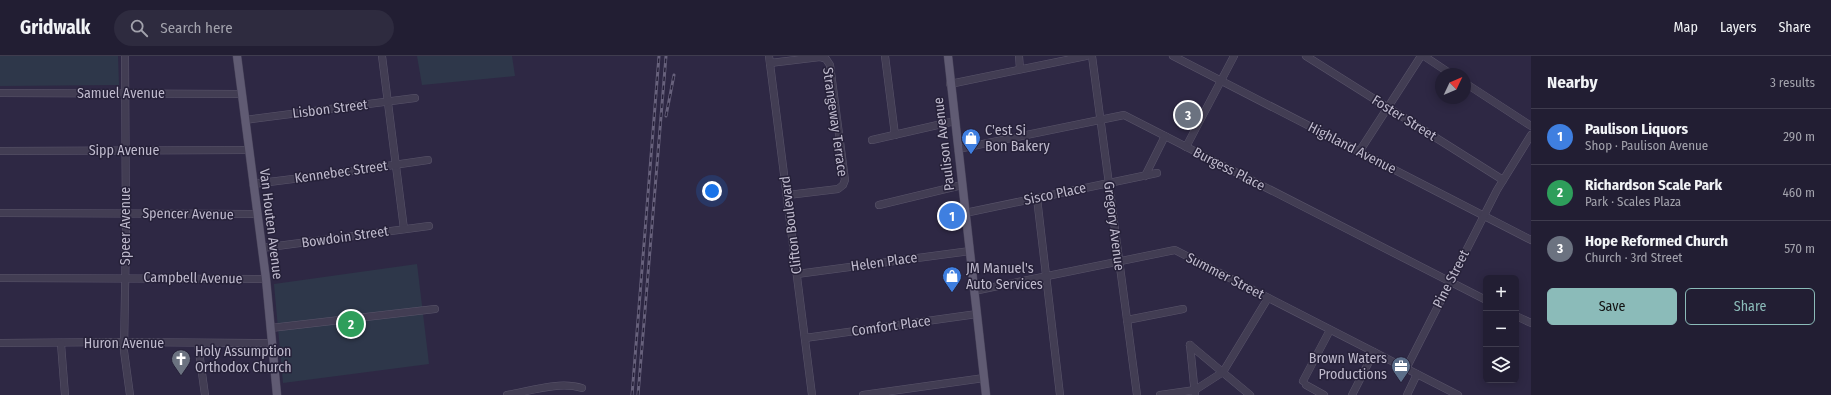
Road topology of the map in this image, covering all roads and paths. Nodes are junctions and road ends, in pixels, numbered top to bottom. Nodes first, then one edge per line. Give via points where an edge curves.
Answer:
1 (125, 56) edge
2 (237, 56) edge
3 (382, 56) edge
4 (885, 56) edge
5 (948, 56) edge
6 (1019, 56) edge
7 (1086, 56) edge
8 (1092, 56) edge
9 (1173, 56) edge
10 (1234, 56) edge
11 (1306, 56) edge
12 (1421, 56) edge
13 (1424, 56) edge
14 (770, 59) edge
15 (1442, 68) edge
16 (1020, 69) junction
17 (1221, 80) junction
18 (950, 84) junction
19 (1471, 87) edge
20 (125, 92) junction
21 (0, 93) edge
22 (242, 94) junction
23 (415, 98) dead end
24 (388, 102) junction
25 (1387, 108) junction
26 (245, 120) junction
27 (1100, 120) junction
28 (955, 122) junction
29 (1531, 126) edge
30 (895, 135) junction
31 (1531, 135) edge
32 (1165, 136) junction
33 (872, 140) dead end
34 (1186, 147) junction
35 (958, 149) junction
36 (0, 150) edge
37 (125, 150) junction
38 (249, 150) junction
39 (1359, 152) junction
40 (428, 160) dead end
41 (396, 165) junction
42 (1157, 173) dead end
43 (1145, 176) junction
44 (1503, 180) junction
45 (1108, 183) junction
46 (253, 184) junction
47 (962, 186) junction
48 (788, 195) junction
49 (1037, 198) junction
50 (879, 205) dead end
51 (0, 213) edge
52 (125, 213) junction
53 (966, 213) junction
54 (257, 214) junction
55 (1484, 216) junction
56 (430, 226) dead end
57 (404, 229) junction
58 (1531, 240) edge
59 (262, 248) junction
60 (970, 251) junction
61 (1118, 261) junction
62 (797, 274) junction
63 (1046, 276) junction
64 (124, 277) junction
65 (0, 278) edge
66 (266, 279) junction
67 (1450, 282) junction
68 (974, 291) junction
69 (1268, 298) junction
70 (1483, 298) edge
71 (1183, 308) dead end
72 (435, 309) dead end
73 (976, 314) junction
74 (1519, 317) edge
75 (1127, 320) junction
76 (1531, 323) edge
77 (271, 328) junction
78 (1330, 330) junction
79 (805, 338) junction
80 (125, 343) junction
81 (272, 343) junction
82 (0, 344) edge
83 (61, 344) junction
84 (198, 344) junction
85 (1374, 352) junction
86 (1406, 369) junction
87 (1223, 372) junction
88 (1417, 374) junction
89 (984, 378) junction
90 (582, 388) dead end
91 (1195, 393) edge
92 (65, 395) edge
93 (130, 395) edge
94 (205, 395) edge
95 (277, 395) edge
96 (507, 395) edge
97 (812, 395) edge
98 (863, 395) edge
99 (986, 395) edge
100 (1060, 395) edge
101 (1137, 395) edge
102 (1160, 395) edge
103 (1250, 395) edge
104 (1324, 395) edge
105 (1352, 395) edge
106 (1407, 395) edge
107 (1458, 395) edge

1 - 20 street, Speer Avenue
2 - 22 main road, Van Houten Avenue
3 - 24 street
4 - 30 street
5 - 18 main road, Paulison Avenue
6 - 16 street
7 - 16 street
8 - 27 street, Gregory Avenue
9 - 17 street, Highland Avenue
10 - 17 street
11 - 25 street, Foster Street
12 - 25 street
13 - 15 street
14 - 48 street, Clifton Boulevard
14 - 48 street, Strangeway Terrace via 820,57 826,59 830,65 845,180 838,189
16 - 18 street
17 - 34 street
17 - 39 street, Highland Avenue
18 - 28 main road, Paulison Avenue
19 - 29 street
20 - 21 street, Samuel Avenue
20 - 22 street, Samuel Avenue
20 - 37 street, Speer Avenue
22 - 26 main road, Van Houten Avenue
23 - 24 street, Lisbon Street
24 - 26 street, Lisbon Street
24 - 41 street
25 - 39 street
25 - 44 street, Foster Street
26 - 38 main road, Van Houten Avenue
27 - 32 street, Burgess Place via 1124,115
27 - 35 street, Burgess Place
27 - 45 street, Gregory Avenue
28 - 30 street
28 - 35 main road, Paulison Avenue
30 - 33 street
31 - 44 street, Pine Street
32 - 34 street, Burgess Place
32 - 43 street
34 - 67 street, Burgess Place
35 - 47 main road, Paulison Avenue
36 - 37 street, Sipp Avenue
37 - 38 street, Sipp Avenue
37 - 52 street, Speer Avenue
38 - 46 main road, Van Houten Avenue
39 - 55 street, Highland Avenue
40 - 41 street, Kennebec Street
41 - 46 street, Kennebec Street
41 - 57 street
42 - 43 street, Sisco Place
43 - 45 street, Sisco Place
44 - 55 street, Pine Street
45 - 49 street, Sisco Place
45 - 61 street, Gregory Avenue
46 - 54 main road, Van Houten Avenue
47 - 50 street
47 - 53 main road, Paulison Avenue
48 - 62 street, Clifton Boulevard
49 - 53 street, Sisco Place
49 - 63 street
51 - 52 street, Spencer Avenue
52 - 54 street, Spencer Avenue
52 - 64 street, Speer Avenue
53 - 60 main road, Paulison Avenue
54 - 59 main road, Van Houten Avenue
55 - 58 street, Highland Avenue
55 - 67 street, Pine Street
56 - 57 street, Bowdoin Street
57 - 59 street, Bowdoin Street
59 - 66 main road, Van Houten Avenue
60 - 62 street, Helen Place
60 - 68 main road, Paulison Avenue
61 - 63 street, Summer Street
61 - 69 street, Summer Street via 1175,250
61 - 75 street, Gregory Avenue
62 - 79 street, Clifton Boulevard
63 - 68 street, Summer Street
63 - 100 street
64 - 65 street, Campbell Avenue
64 - 66 street, Campbell Avenue
64 - 80 street, Speer Avenue
66 - 77 main road, Van Houten Avenue
67 - 70 street, Burgess Place
67 - 86 street, Pine Street
68 - 73 main road, Paulison Avenue
69 - 78 street, Summer Street
69 - 87 street
71 - 75 street
72 - 77 street
73 - 79 street, Comfort Place
73 - 89 main road, Paulison Avenue
74 - 76 street
75 - 101 street, Gregory Avenue
77 - 81 main road, Van Houten Avenue
78 - 85 street, Summer Street
78 - 104 street via 1304,383
79 - 97 street, Clifton Boulevard
80 - 83 street, Huron Avenue
80 - 84 street, Huron Avenue
80 - 93 street, Speer Avenue
81 - 84 street, Huron Avenue
81 - 95 main road, Van Houten Avenue
82 - 83 street, Huron Avenue
83 - 92 street
84 - 94 street
85 - 86 street, Summer Street
85 - 105 street
86 - 88 street, Summer Street
87 - 91 street
87 - 91 street via 1190,345
87 - 103 street
88 - 106 street
88 - 107 street, Summer Street
89 - 98 street
89 - 99 main road, Paulison Avenue
90 - 96 street via 561,385
91 - 102 street

